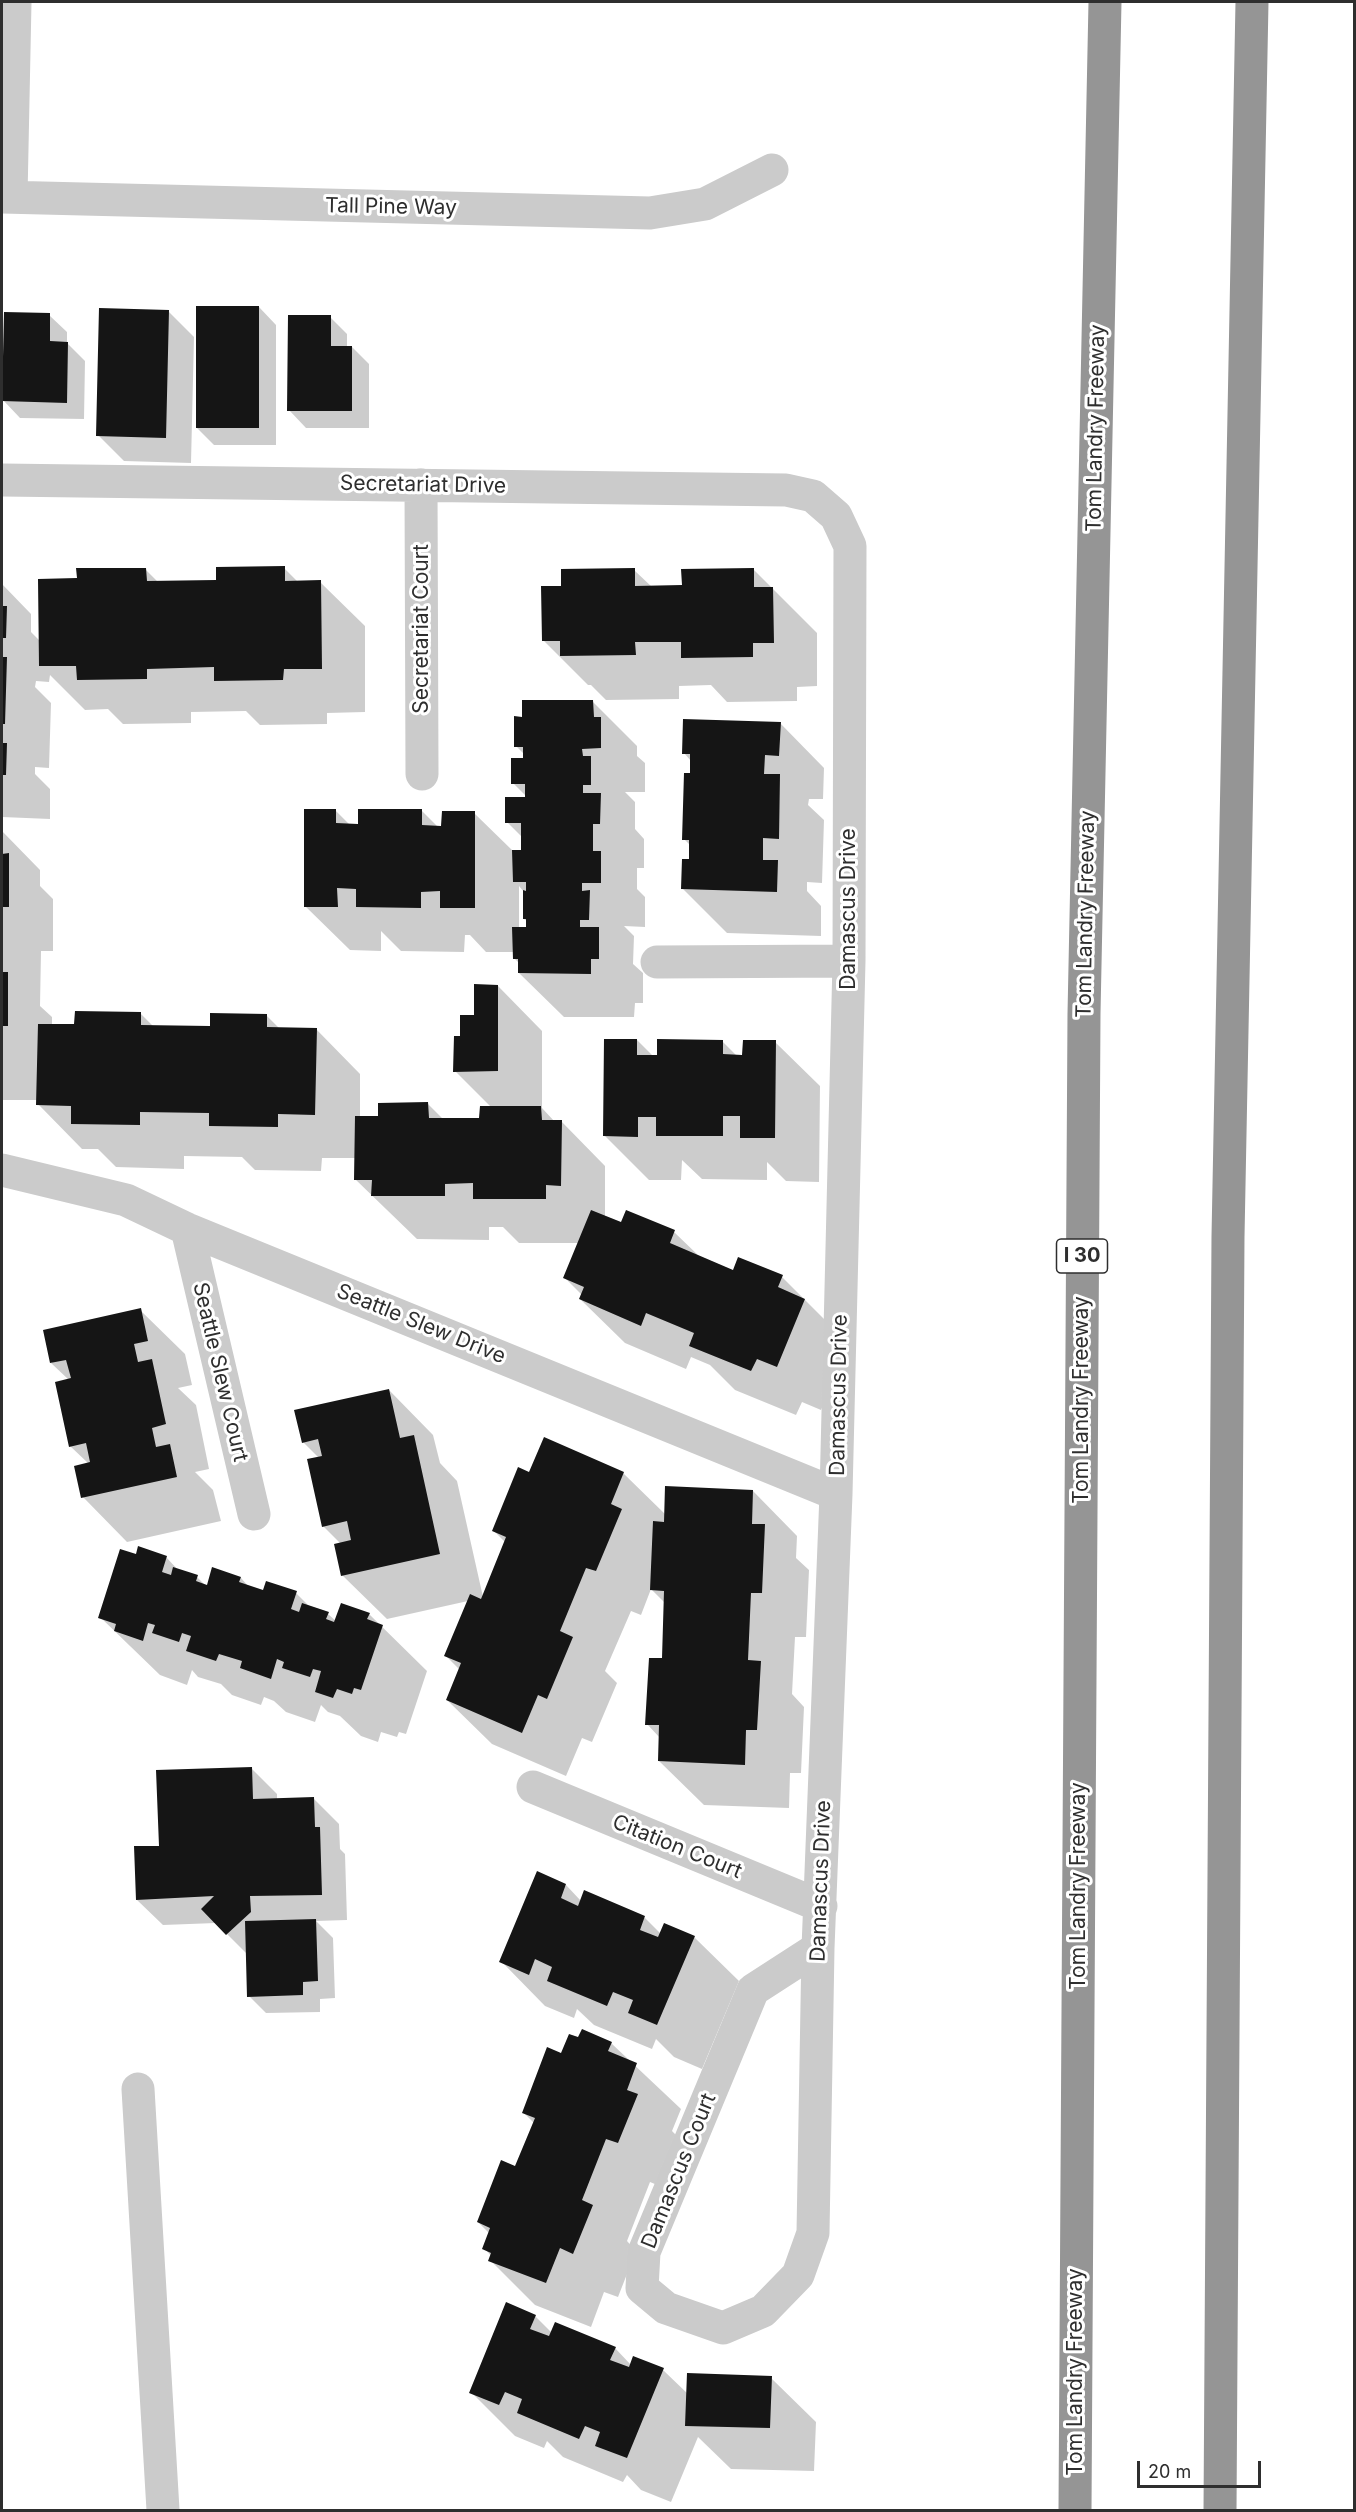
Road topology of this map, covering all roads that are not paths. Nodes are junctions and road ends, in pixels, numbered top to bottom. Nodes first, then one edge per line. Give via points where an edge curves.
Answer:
1 (15, 2) edge
2 (1105, 2) edge
3 (1252, 2) edge
4 (772, 170) dead end
5 (6, 197) edge
6 (2, 480) edge
7 (421, 485) junction
8 (836, 516) joint
9 (422, 774) dead end
10 (849, 961) junction
11 (657, 962) dead end
12 (2, 1170) edge
13 (187, 1229) junction
14 (836, 1494) junction
15 (254, 1514) dead end
16 (533, 1787) dead end
17 (821, 1906) junction
18 (818, 1948) junction
19 (138, 2090) dead end
20 (798, 2275) joint
21 (163, 2511) edge
22 (1075, 2511) edge
23 (1220, 2511) edge

1 - 5 street
2 - 22 highway, Tom Landry Freeway / I 30 via 1084,1013
3 - 23 highway via 1228,1236
4 - 5 street, Tall Pine Way via 705,204 650,213
6 - 7 street, Secretariat Drive
7 - 8 street, Secretariat Drive via 786,490 813,496
7 - 9 street, Secretariat Court
8 - 10 street, Damascus Drive via 850,546
10 - 11 street
10 - 14 street, Damascus Drive
12 - 13 street, Seattle Slew Drive via 126,1200
13 - 14 street, Seattle Slew Drive
13 - 15 street, Seattle Slew Court
14 - 17 street, Damascus Drive
16 - 17 street, Citation Court
17 - 18 street, Damascus Drive
18 - 20 street, Damascus Drive via 813,2233
18 - 20 street, Damascus Court via 753,1990 645,2252 642,2288 666,2308 723,2328 763,2311
19 - 21 street

